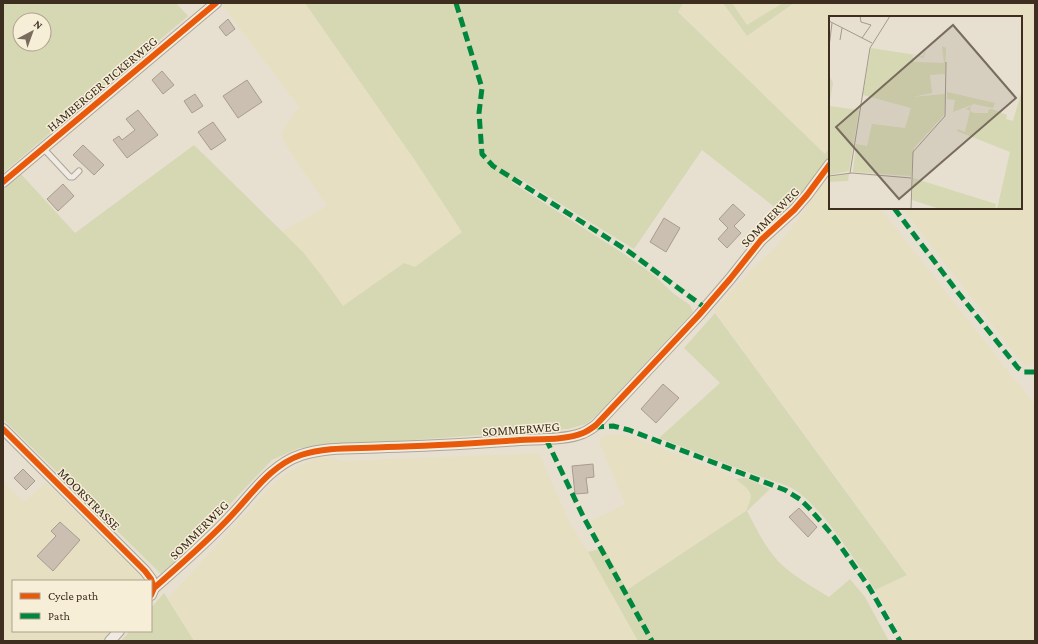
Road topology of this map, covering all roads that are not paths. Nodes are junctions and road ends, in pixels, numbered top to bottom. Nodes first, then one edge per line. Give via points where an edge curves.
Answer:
1 (216, 3) edge
2 (43, 148) junction
3 (829, 165) edge
4 (79, 171) dead end
5 (3, 182) edge
6 (3, 429) edge
7 (152, 592) edge
8 (118, 632) edge
9 (110, 641) edge

1 - 2 street, HAMBERGER PICKERWEG
2 - 4 lane via 70,176 73,177
2 - 5 street, HAMBERGER PICKERWEG
3 - 7 street, SOMMERWEG via 794,210 761,240 699,315 592,428 573,436 546,439 319,450 299,455 281,465 264,480 232,516
6 - 7 street, MOORSTRASSE via 145,571 152,579
8 - 9 street

